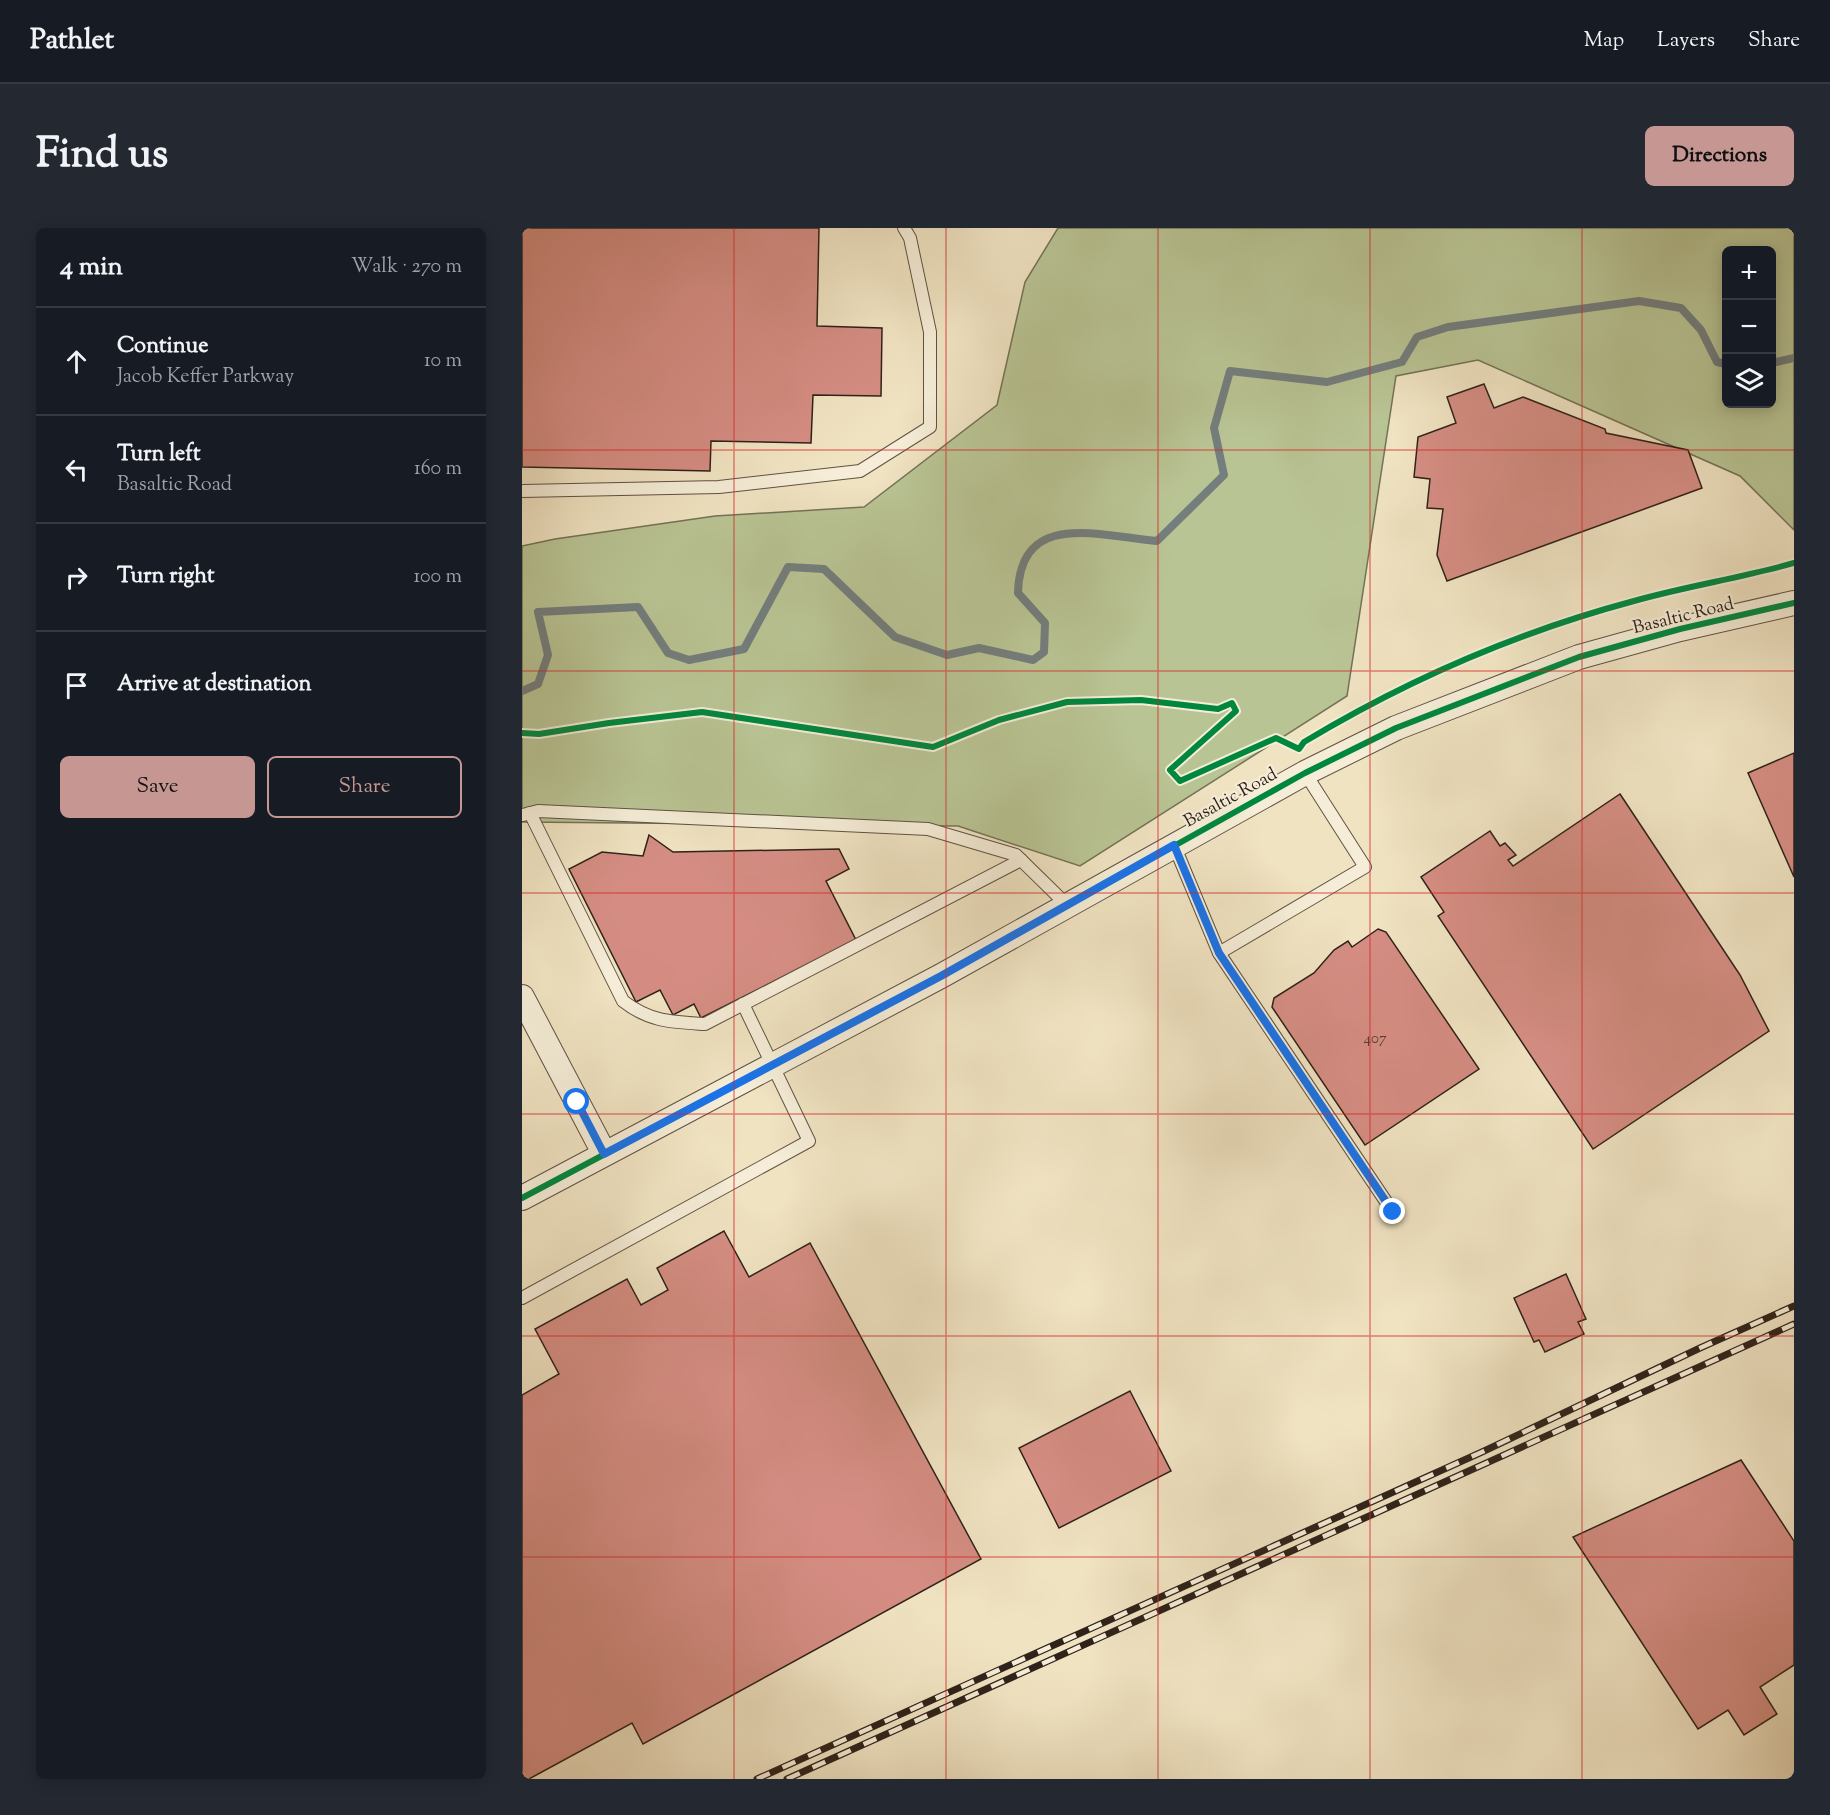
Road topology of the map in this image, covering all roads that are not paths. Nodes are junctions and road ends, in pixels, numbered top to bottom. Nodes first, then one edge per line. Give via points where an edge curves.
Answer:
1 (904, 228) edge
2 (522, 491) edge
3 (1794, 603) edge
4 (1305, 773) junction
5 (526, 814) edge
6 (1174, 845) junction
7 (1022, 860) junction
8 (1067, 905) junction
9 (1219, 953) junction
10 (522, 997) edge
11 (743, 1004) junction
12 (772, 1065) junction
13 (604, 1154) junction
14 (522, 1197) edge
15 (1393, 1212) dead end
16 (522, 1298) edge

1 - 2 lane via 910,238 930,332 930,427 860,471 719,487
3 - 4 street, Basaltic Road via 1579,657 1396,728
4 - 6 street, Basaltic Road
4 - 9 lane via 1365,867
5 - 7 lane via 550,811 928,829
5 - 11 lane via 623,1001 640,1014 668,1022 705,1024
6 - 8 street, Basaltic Road
6 - 9 lane
7 - 8 lane
7 - 11 lane
8 - 12 street, Basaltic Road
9 - 15 lane
10 - 13 street
11 - 12 lane
12 - 13 street, Basaltic Road
12 - 16 lane via 809,1141
13 - 14 street, Basaltic Road

